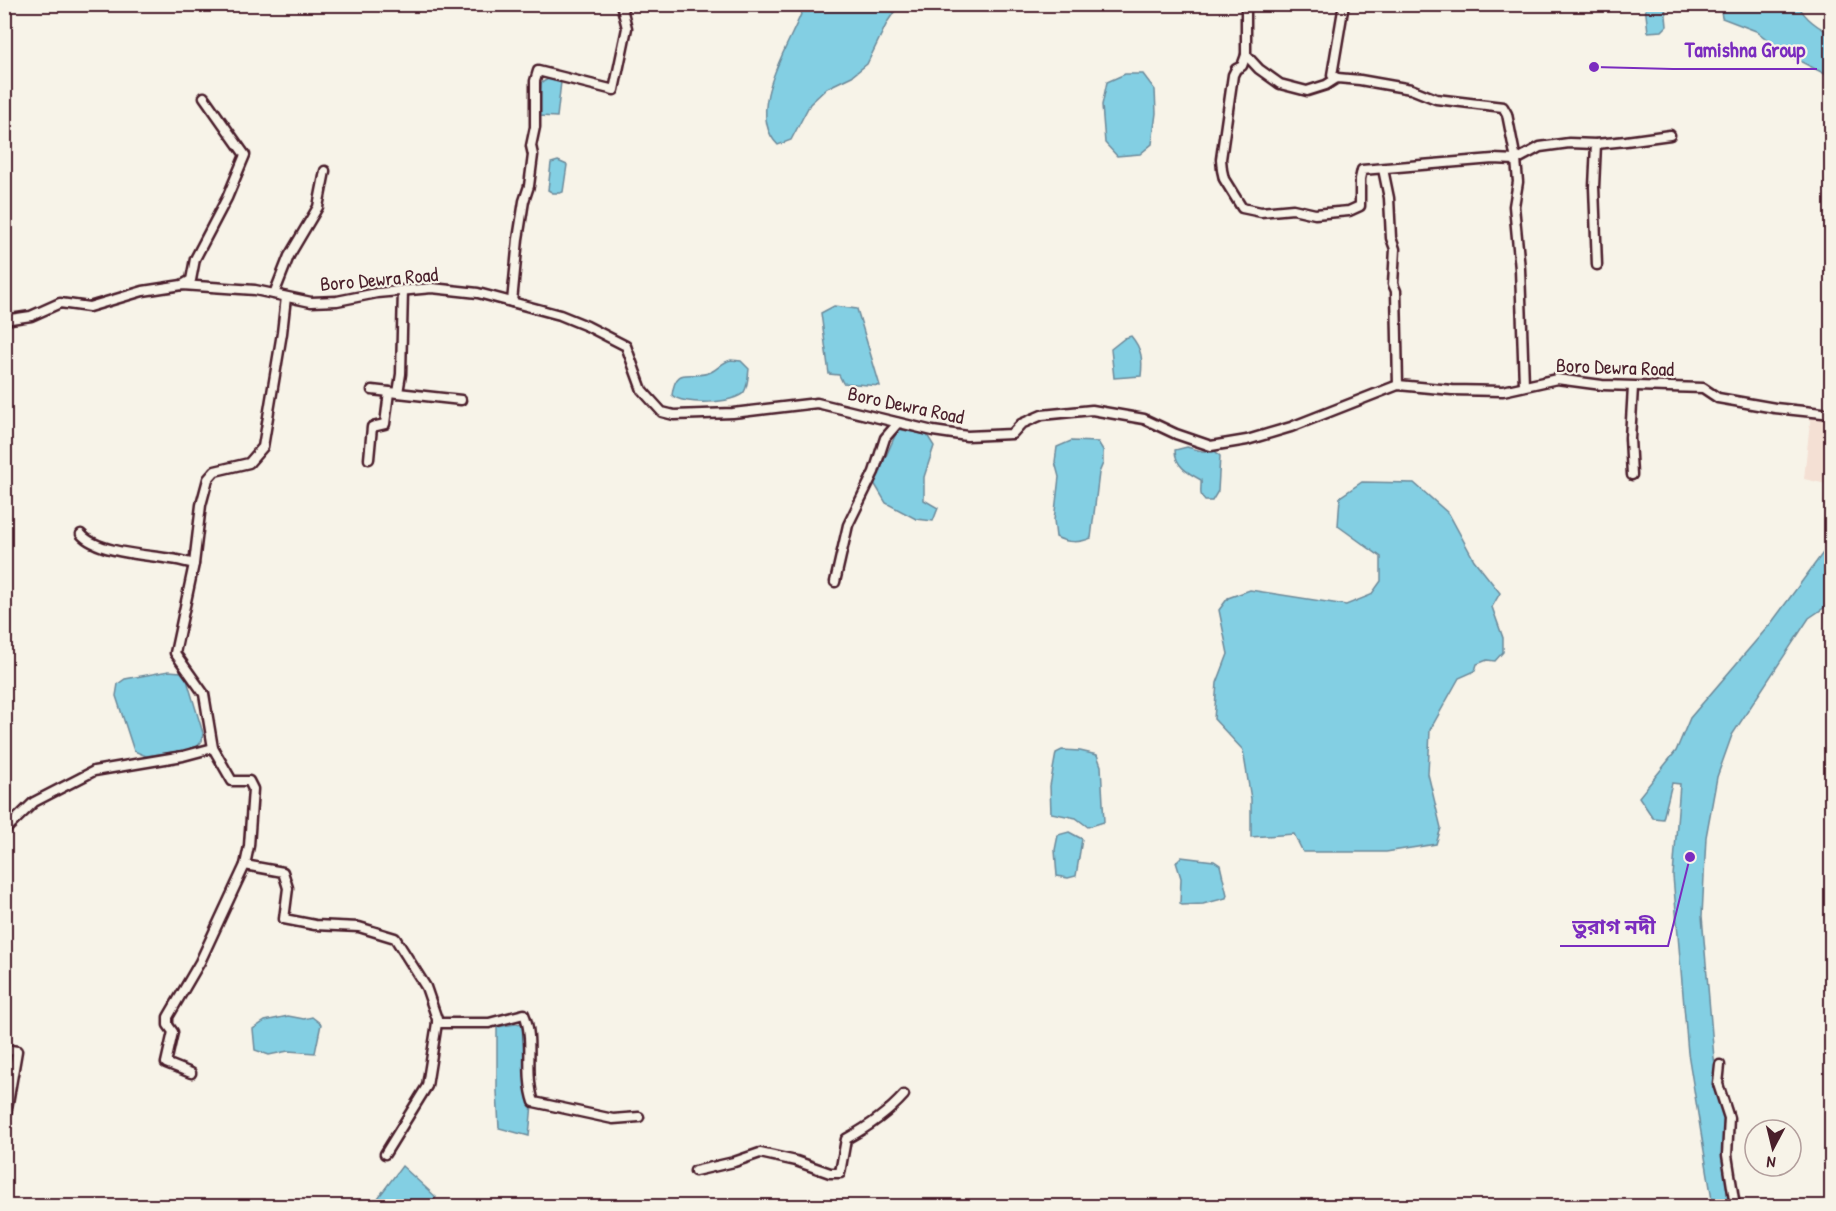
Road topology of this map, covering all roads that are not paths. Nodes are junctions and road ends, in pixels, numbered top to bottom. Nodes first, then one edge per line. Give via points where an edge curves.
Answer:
1 (621, 4) edge
2 (1246, 4) edge
3 (1344, 4) edge
4 (1246, 55) junction
5 (1337, 78) junction
6 (204, 97) dead end
7 (1670, 135) dead end
8 (1596, 144) junction
9 (1516, 160) junction
10 (1383, 170) junction
11 (325, 171) dead end
12 (1597, 265) dead end
13 (182, 285) junction
14 (403, 290) junction
15 (274, 294) junction
16 (286, 297) junction
17 (512, 302) junction
18 (4, 320) edge
19 (1398, 385) junction
20 (1524, 385) junction
21 (1633, 387) junction
22 (372, 390) dead end
23 (393, 392) junction
24 (460, 400) dead end
25 (1832, 414) edge
26 (898, 423) junction
27 (369, 459) dead end
28 (1632, 475) dead end
29 (81, 534) dead end
30 (194, 564) junction
31 (835, 582) dead end
32 (213, 747) junction
33 (4, 831) edge
34 (245, 865) junction
35 (437, 1023) junction
36 (4, 1049) edge
37 (1720, 1065) dead end
38 (191, 1073) dead end
39 (904, 1095) dead end
40 (639, 1117) dead end
41 (4, 1125) edge
42 (385, 1154) dead end
43 (695, 1171) dead end
44 (1735, 1206) edge

1 - 17 street via 627,28 615,90 538,71 533,155
2 - 4 street
3 - 5 street via 1332,75
4 - 5 street via 1280,84 1307,91
4 - 10 street via 1242,66 1234,72 1221,159 1224,179 1242,208 1315,213 1357,209 1362,170
5 - 9 street via 1412,89 1436,99 1503,107
6 - 13 street via 245,155 195,259 191,280
7 - 8 street
8 - 9 street via 1540,147
8 - 12 street
9 - 10 street
9 - 20 street via 1514,206
10 - 19 street via 1395,249
11 - 15 street via 318,207 289,256
13 - 15 street, Boro Dewra Road
13 - 18 street, Boro Dewra Road via 143,291 89,307 60,303 30,316
14 - 16 street, Boro Dewra Road via 328,301
14 - 17 street, Boro Dewra Road via 444,289
14 - 23 street via 401,374
15 - 16 street, Boro Dewra Road
16 - 30 street via 263,447 249,463 215,471 208,479
17 - 26 street, Boro Dewra Road via 560,315 626,346 642,390 662,412 732,413 817,403
19 - 20 street, Boro Dewra Road via 1503,391
19 - 26 street, Boro Dewra Road via 1290,427 1210,446 1144,419 1092,410 1042,415 1021,424 1012,434 968,436
20 - 21 street, Boro Dewra Road via 1557,379
21 - 25 street, Boro Dewra Road via 1703,388 1718,398
21 - 28 street
22 - 23 street
23 - 24 street
23 - 27 street via 385,424 372,427
26 - 31 street via 885,438 874,472 848,525
29 - 30 street via 114,550
30 - 32 street via 175,653 204,694
32 - 33 street via 94,771 34,802
32 - 34 street via 232,781 249,782 253,789
34 - 35 street via 283,872 288,888 284,919 359,927 395,938 426,987
34 - 38 street via 200,962 168,1017 172,1032 166,1063
35 - 40 street via 489,1023 524,1014 529,1025 529,1087 534,1102 613,1119
35 - 42 street via 427,1086
36 - 41 street via 17,1051
37 - 44 street via 1718,1084 1729,1118 1727,1155
39 - 43 street via 868,1127 846,1139 840,1173 760,1153

